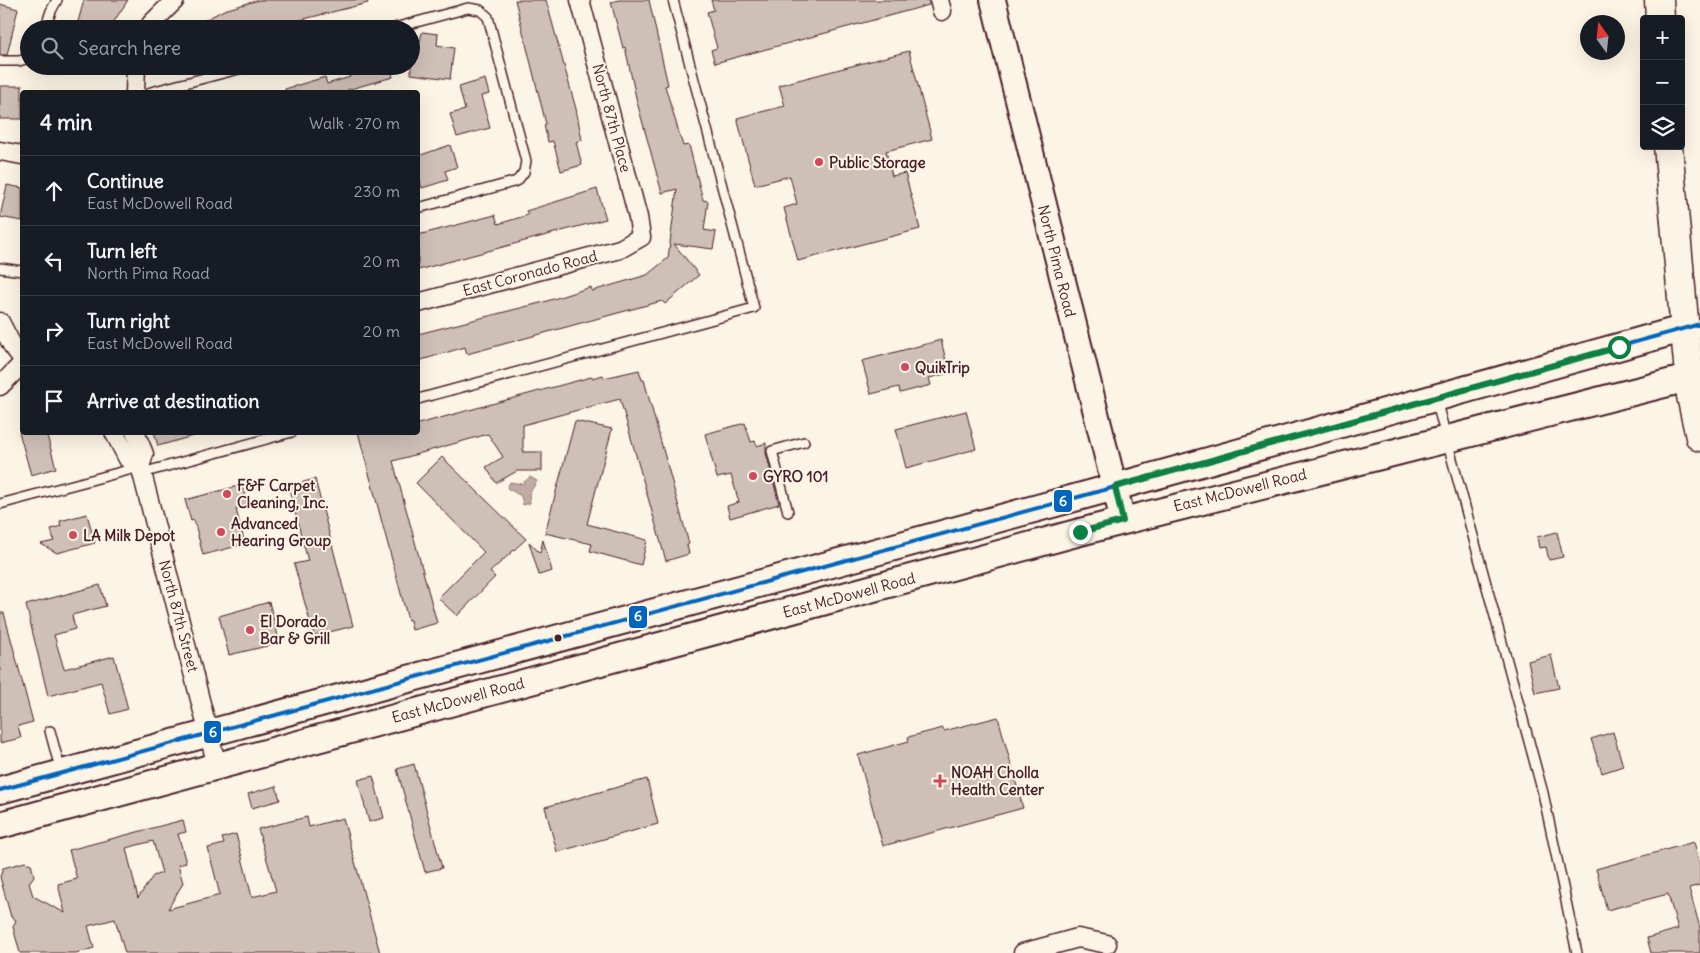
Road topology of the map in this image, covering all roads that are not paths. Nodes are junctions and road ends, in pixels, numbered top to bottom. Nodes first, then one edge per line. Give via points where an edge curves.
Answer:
1 (58, 0) edge
2 (175, 0) edge
3 (580, 0) edge
4 (673, 0) edge
5 (993, 0) edge
6 (1658, 0) edge
7 (1660, 15) edge
8 (48, 20) edge
9 (155, 20) edge
10 (420, 21) edge
11 (0, 61) edge
12 (20, 61) edge
13 (136, 75) edge
14 (216, 75) edge
15 (135, 90) edge
16 (159, 90) edge
17 (1669, 150) edge
18 (0, 151) edge
19 (20, 155) edge
20 (420, 207) edge
21 (641, 237) joint
22 (0, 268) edge
23 (20, 271) edge
24 (420, 302) edge
25 (0, 322) edge
26 (1695, 326) edge
27 (20, 355) edge
28 (20, 366) edge
29 (1695, 376) edge
30 (0, 386) edge
31 (1435, 397) junction
32 (420, 398) edge
33 (116, 435) edge
34 (136, 435) edge
35 (280, 435) edge
36 (1700, 437) edge
37 (1446, 438) junction
38 (804, 442) dead end
39 (141, 470) junction
40 (1115, 487) junction
41 (0, 504) edge
42 (788, 512) dead end
43 (1123, 521) junction
44 (720, 594) junction
45 (727, 628) junction
46 (403, 680) junction
47 (412, 713) junction
48 (50, 731) dead end
49 (209, 733) junction
50 (217, 766) junction
51 (61, 773) junction
52 (0, 790) edge
53 (0, 824) edge
54 (1107, 944) dead end
55 (1023, 953) edge
56 (1577, 953) edge

1 - 8 lane
2 - 9 street
3 - 21 street, North 87th Place
4 - 32 lane via 754,308
5 - 40 main road, North Pima Road
6 - 7 highway
10 - 20 lane via 468,8 480,10 488,16 526,161 524,172 517,181
11 - 12 lane
13 - 15 street
14 - 16 lane
17 - 26 highway
18 - 19 street
21 - 24 street, East Coronado Road via 620,249
22 - 23 lane
25 - 27 street
26 - 29 highway
26 - 31 main road
28 - 30 street
29 - 36 highway via 1691,396
29 - 37 main road, East McDowell Road
31 - 37 lane
31 - 40 main road
33 - 39 street, North 87th Street via 128,459
34 - 39 street, North 87th Street via 144,454
35 - 39 lane
37 - 43 main road, East McDowell Road
37 - 56 lane via 1544,793
38 - 42 lane via 772,451
39 - 41 lane
39 - 49 street, North 87th Street
40 - 43 main road, North Pima Road
40 - 44 main road
43 - 45 main road, East McDowell Road
44 - 45 main road
44 - 46 main road
45 - 47 main road, East McDowell Road
46 - 47 main road
46 - 49 main road
47 - 50 main road, East McDowell Road
48 - 51 lane
49 - 50 street, North 87th Street
49 - 51 main road
50 - 53 main road, East McDowell Road
51 - 52 main road
54 - 55 street via 1078,938

